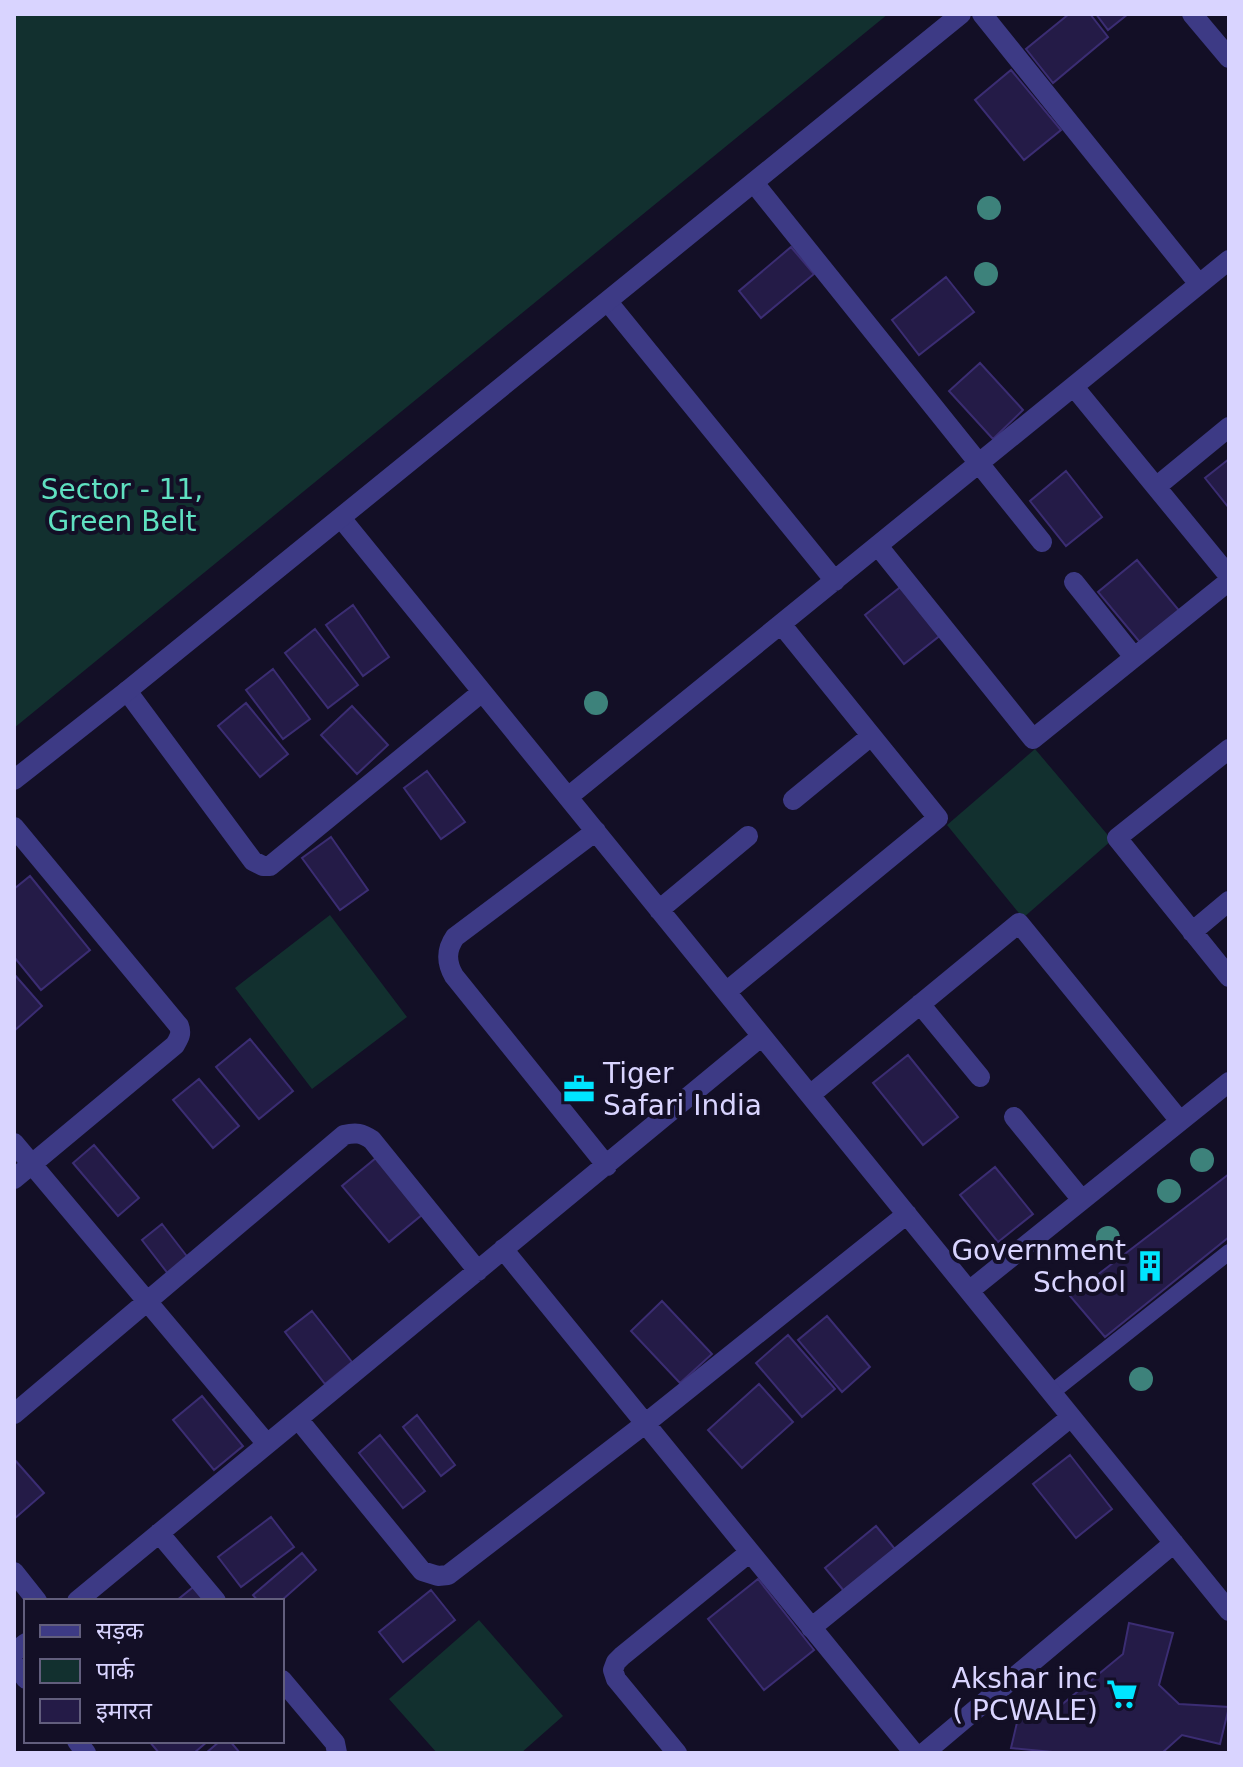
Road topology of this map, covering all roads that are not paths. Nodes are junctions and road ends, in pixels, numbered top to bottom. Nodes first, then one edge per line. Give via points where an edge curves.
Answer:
1 (961, 14) edge
2 (982, 14) edge
3 (1192, 14) edge
4 (1229, 58) edge
5 (754, 183) junction
6 (1229, 260) edge
7 (1199, 284) junction
8 (608, 302) junction
9 (1074, 387) junction
10 (1229, 427) edge
11 (979, 464) junction
12 (1156, 487) junction
13 (341, 518) junction
14 (1042, 542) dead end
15 (878, 546) junction
16 (1229, 578) edge
17 (835, 581) junction
18 (1074, 582) dead end
19 (781, 624) junction
20 (1134, 657) junction
21 (127, 691) junction
22 (482, 692) junction
23 (871, 736) junction
24 (1229, 749) edge
25 (14, 780) edge
26 (568, 797) junction
27 (793, 800) dead end
28 (14, 827) edge
29 (596, 831) junction
30 (748, 836) dead end
31 (1229, 901) edge
32 (659, 910) junction
33 (1192, 932) junction
34 (1229, 977) edge
35 (726, 992) junction
36 (920, 1004) junction
37 (762, 1036) junction
38 (980, 1077) dead end
39 (1229, 1082) edge
40 (810, 1095) junction
41 (1014, 1117) dead end
42 (1180, 1121) junction
43 (14, 1143) edge
44 (32, 1164) junction
45 (607, 1166) junction
46 (14, 1179) edge
47 (1082, 1200) junction
48 (907, 1214) junction
49 (503, 1249) junction
50 (1229, 1252) edge
51 (478, 1271) junction
52 (969, 1291) junction
53 (147, 1302) junction
54 (1051, 1393) junction
55 (14, 1414) edge
56 (1071, 1417) junction
57 (298, 1419) junction
58 (646, 1423) junction
59 (267, 1444) junction
60 (159, 1533) junction
61 (1174, 1543) junction
62 (750, 1552) junction
63 (14, 1572) edge
64 (35, 1599) edge
65 (79, 1599) edge
66 (214, 1599) edge
67 (1229, 1611) edge
68 (811, 1628) junction
69 (284, 1682) edge
70 (337, 1753) edge
71 (677, 1753) edge
72 (914, 1753) edge
73 (924, 1753) edge

1 - 5 street
2 - 7 street
3 - 4 street
5 - 8 street
5 - 11 street
6 - 7 street
7 - 9 street
8 - 13 street
8 - 17 street
9 - 11 street
9 - 12 street
10 - 12 street
11 - 14 street
11 - 15 street
12 - 16 street
13 - 21 street
13 - 22 street
15 - 17 street
15 - 20 street via 1033,739
16 - 20 street
17 - 19 street
18 - 20 street
19 - 23 street
19 - 26 street
21 - 22 street via 253,861 263,866 270,866
21 - 25 street
22 - 26 street
23 - 27 street
23 - 35 street via 938,818
24 - 33 street via 1117,838
26 - 29 street
28 - 44 street via 181,1031 175,1045
29 - 32 street
29 - 45 street via 455,937 448,955 454,976
30 - 32 street
31 - 33 street
32 - 35 street
33 - 34 street
35 - 37 street
36 - 38 street
36 - 40 street
36 - 42 street via 1019,923
37 - 40 street
37 - 45 street
39 - 42 street
40 - 48 street
41 - 47 street
42 - 47 street
43 - 44 street
44 - 46 street
44 - 53 street
45 - 49 street
47 - 52 street
48 - 52 street
48 - 58 street
49 - 51 street
49 - 58 street
50 - 54 lane
51 - 53 street via 372,1140 354,1133 344,1135
51 - 57 street
52 - 54 street
53 - 55 street
53 - 59 street
54 - 56 street
56 - 61 street
56 - 68 street
57 - 58 street via 422,1571 438,1576 458,1568
57 - 59 street
58 - 62 street
59 - 60 street
60 - 65 street
60 - 66 street
61 - 67 street
61 - 73 street
62 - 68 street
62 - 71 street via 622,1656 613,1670
63 - 64 street
68 - 72 street
69 - 70 street via 335,1743

